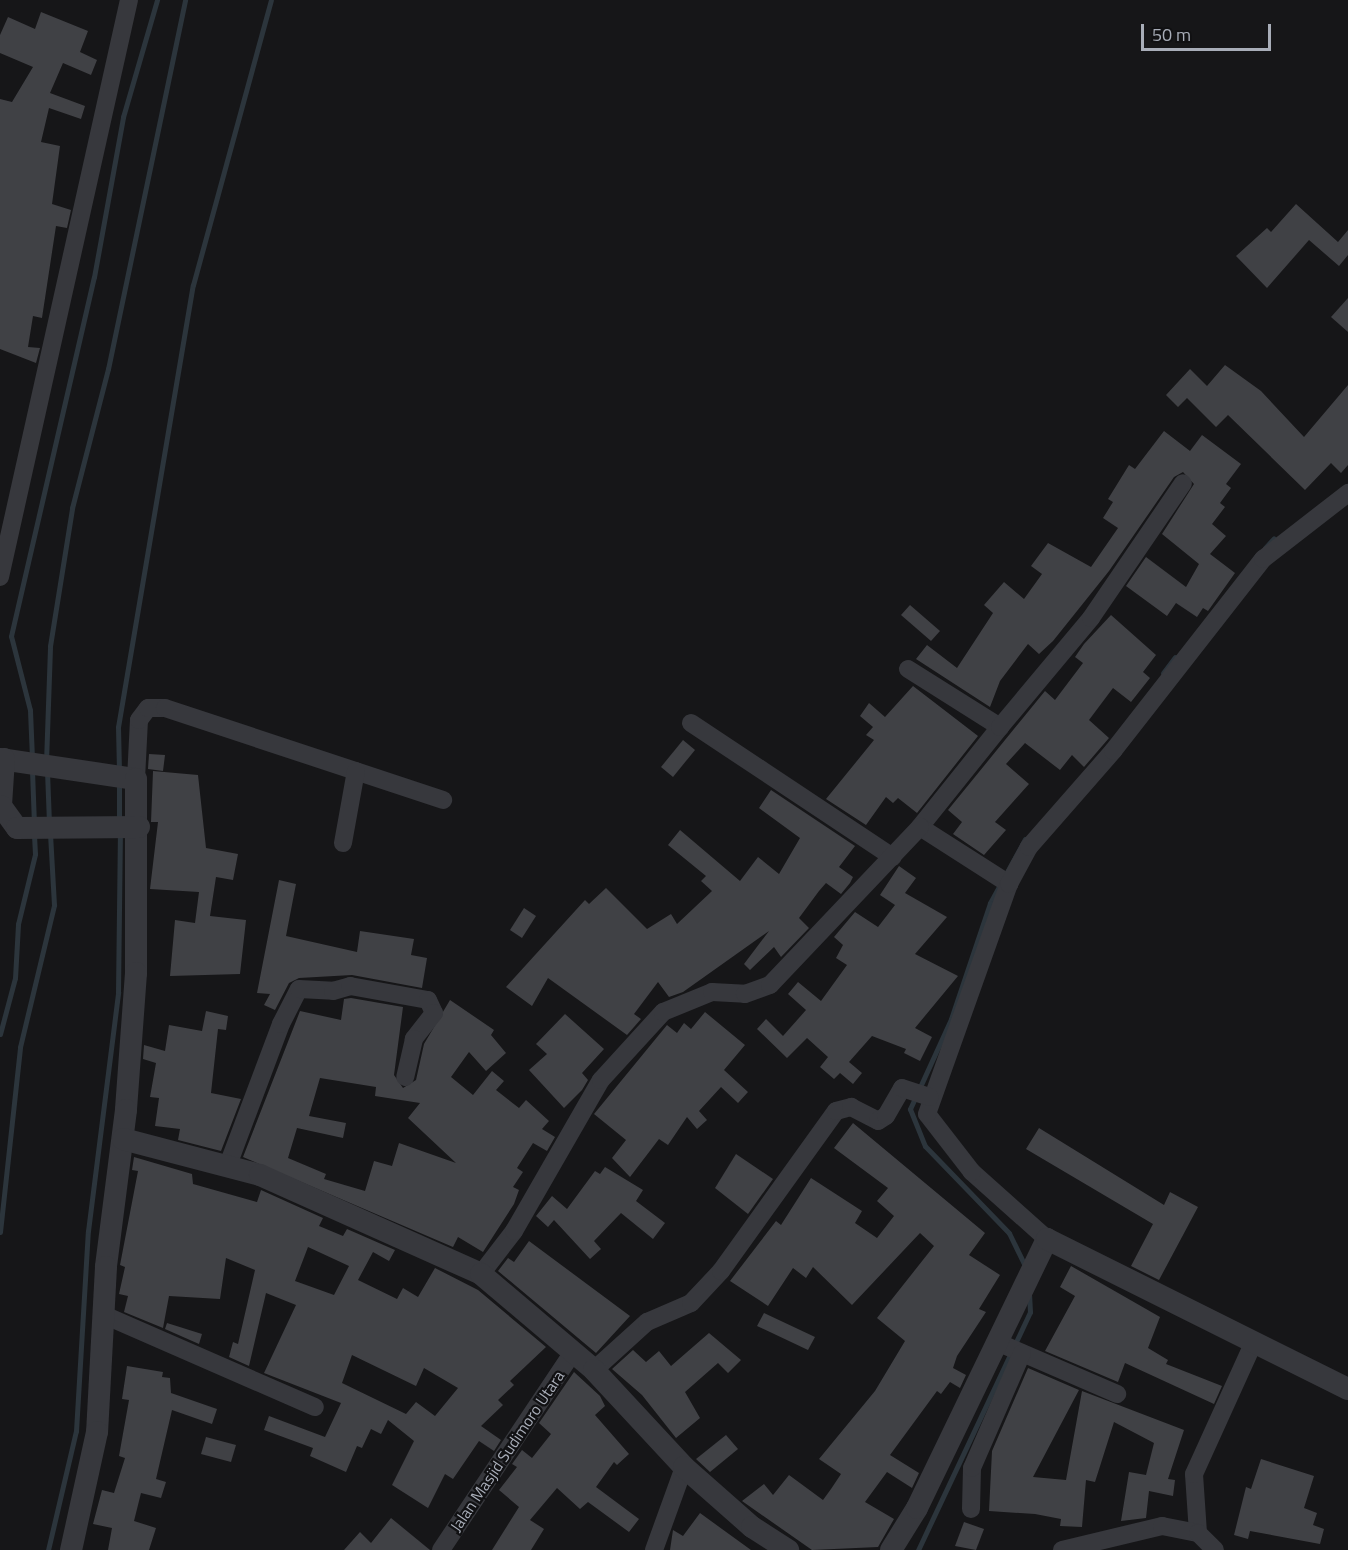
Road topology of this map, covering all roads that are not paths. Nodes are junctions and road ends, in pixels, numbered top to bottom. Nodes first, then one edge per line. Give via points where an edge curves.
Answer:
1 (129, 0) edge
2 (1183, 483) dead end
3 (1348, 493) edge
4 (0, 577) edge
5 (908, 669) dead end
6 (691, 723) dead end
7 (1000, 728) junction
8 (2, 759) edge
9 (356, 771) junction
10 (131, 778) junction
11 (443, 800) dead end
12 (133, 827) junction
13 (920, 828) junction
14 (343, 843) dead end
15 (893, 857) junction
16 (1000, 877) junction
17 (405, 1077) dead end
18 (918, 1092) junction
19 (123, 1139) junction
20 (228, 1165) junction
21 (1043, 1246) junction
22 (482, 1274) junction
23 (104, 1315) junction
24 (1253, 1344) junction
25 (1012, 1348) junction
26 (573, 1352) junction
27 (594, 1370) junction
28 (1348, 1389) edge
29 (1117, 1394) dead end
30 (315, 1407) dead end
31 (684, 1467) junction
32 (971, 1509) dead end
33 (1198, 1533) junction
34 (899, 1548) edge
35 (71, 1550) edge
36 (441, 1550) edge
37 (654, 1550) edge
38 (788, 1550) edge
39 (1062, 1550) edge
40 (1215, 1550) edge

1 - 4 street
2 - 7 street via 1091,618
3 - 16 street via 1263,559 1113,751
5 - 7 street
6 - 15 street
7 - 13 street
8 - 10 street
8 - 12 street via 1,806 17,828
9 - 10 street via 165,708 148,708 139,720
9 - 11 street
9 - 14 street
10 - 12 street
12 - 19 street via 136,973
13 - 15 street
13 - 16 street
15 - 22 street via 770,985 746,994 712,992 663,1012 601,1080 514,1231
16 - 18 street
17 - 20 street via 414,1039 434,1012 428,1000 350,986 333,991 299,989 280,1024
18 - 21 street via 929,1120 972,1172
18 - 27 street via 883,1119 872,1120 851,1107 836,1111 779,1195 691,1303 647,1322
19 - 20 street
19 - 23 street
20 - 22 street via 321,1200
21 - 24 street
21 - 25 street via 1025,1280
22 - 26 street
23 - 30 street
23 - 35 street via 97,1432
24 - 28 street
24 - 33 street via 1194,1474
25 - 29 street
25 - 32 street via 972,1468
25 - 34 street
26 - 27 street
26 - 36 street, Jalan Masjid Sudimoro Utara
27 - 31 street
31 - 37 street
31 - 38 street via 752,1527
33 - 39 street via 1162,1526
33 - 40 street

